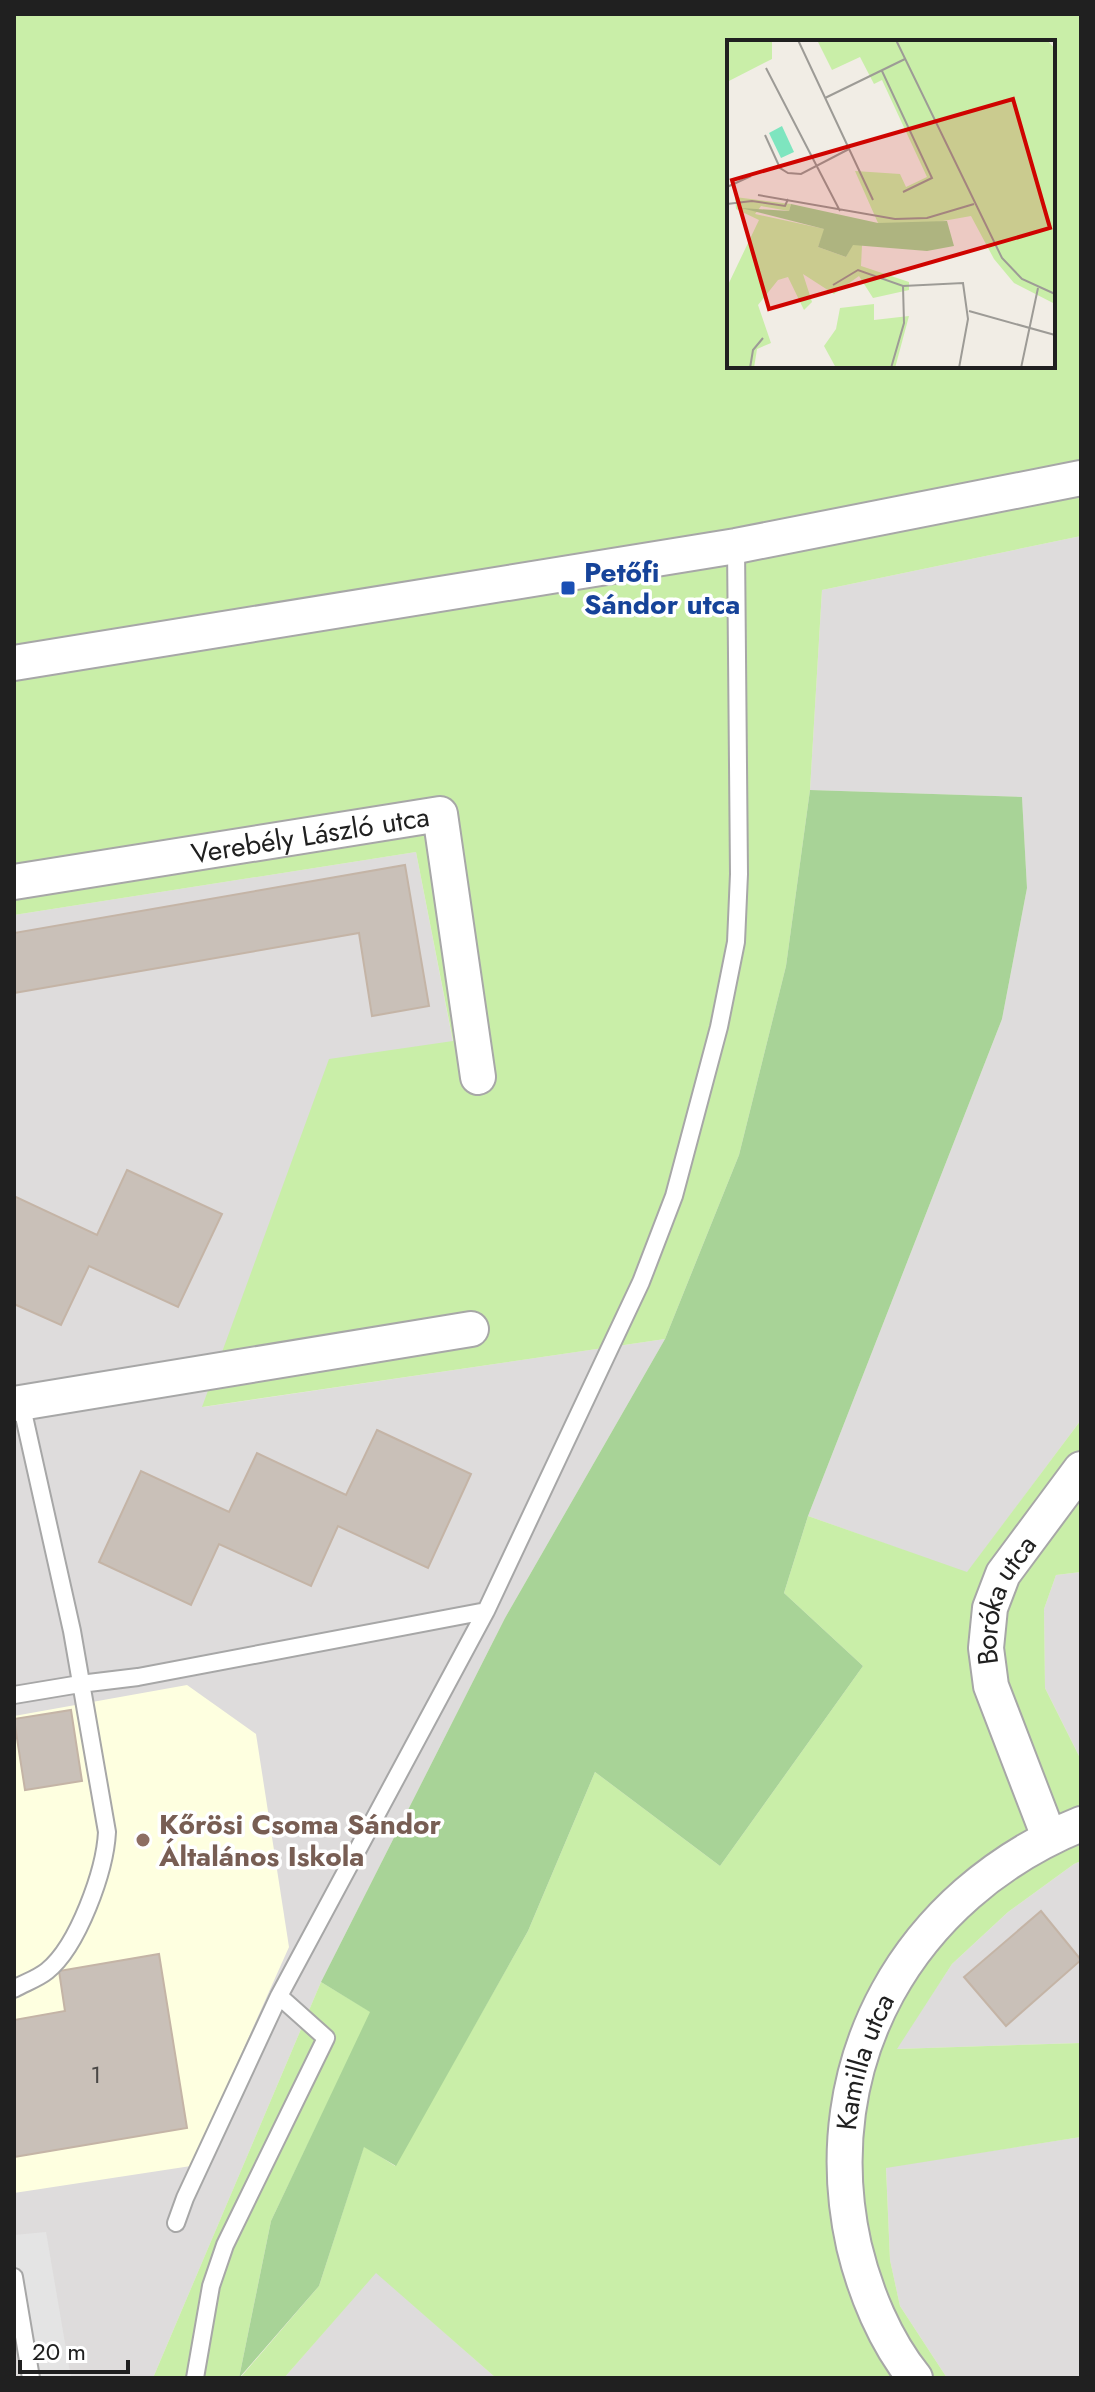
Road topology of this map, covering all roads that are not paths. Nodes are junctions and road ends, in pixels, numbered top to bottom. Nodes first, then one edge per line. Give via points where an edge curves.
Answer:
1 (1081, 478) edge
2 (736, 546) junction
3 (14, 663) edge
4 (14, 882) edge
5 (478, 1077) dead end
6 (471, 1329) dead end
7 (17, 1403) edge
8 (1081, 1469) edge
9 (486, 1611) junction
10 (80, 1684) junction
11 (14, 1695) edge
12 (1081, 1824) edge
13 (1049, 1837) junction
14 (14, 1989) edge
15 (279, 1996) junction
16 (176, 2223) dead end
17 (14, 2277) edge
18 (31, 2378) edge
19 (195, 2378) edge
20 (915, 2378) edge

1 - 2 street
2 - 3 street
2 - 9 lane via 739,874 736,942 719,1027 674,1196 641,1282
4 - 5 street, Verebély László utca via 440,814
6 - 7 street
7 - 10 lane
8 - 13 street, Boróka utca via 1003,1574 990,1608 986,1648 991,1686
9 - 10 lane
9 - 15 lane
10 - 11 lane
10 - 14 lane via 107,1832 106,1852 73,1937 48,1971
12 - 13 street, Kamilla utca
13 - 20 street, Kamilla utca via 1013,1857 940,1918 887,1991 855,2073 844,2165 848,2217 859,2267 881,2323
15 - 16 lane
15 - 19 lane via 326,2038 225,2245 211,2286
17 - 18 lane

